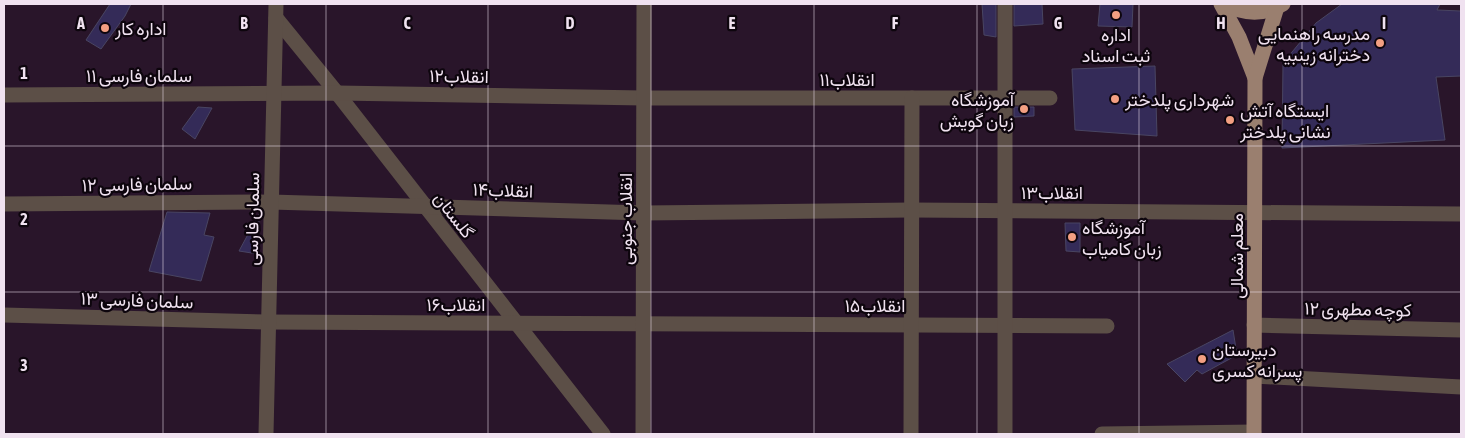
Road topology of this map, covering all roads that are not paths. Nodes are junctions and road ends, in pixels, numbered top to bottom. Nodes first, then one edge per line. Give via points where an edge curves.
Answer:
1 (644, 4) edge
2 (1005, 4) edge
3 (1221, 4) edge
4 (1226, 4) edge
5 (1280, 6) edge
6 (276, 11) edge
7 (1255, 78) junction
8 (274, 94) junction
9 (337, 94) junction
10 (4, 95) edge
11 (644, 98) junction
12 (912, 98) junction
13 (1005, 98) junction
14 (1050, 98) dead end
15 (271, 202) junction
16 (4, 204) edge
17 (424, 206) junction
18 (912, 210) junction
19 (1005, 210) junction
20 (1254, 212) junction
21 (643, 213) junction
22 (1461, 214) edge
23 (4, 315) edge
24 (268, 322) junction
25 (515, 323) junction
26 (643, 323) junction
27 (911, 324) junction
28 (1005, 325) junction
29 (1254, 325) junction
30 (1107, 326) dead end
31 (1461, 330) edge
32 (1254, 376) junction
33 (1461, 387) edge
34 (1254, 433) edge
35 (266, 434) edge
36 (603, 434) edge
37 (643, 434) edge
38 (911, 434) edge
39 (1005, 434) edge
40 (1102, 434) edge

1 - 11 street, انقلاب جنوبی
2 - 13 street
3 - 7 main road via 1239,37
4 - 5 main road via 1246,12 1262,12
5 - 7 main road
6 - 8 street, سلمان فارسی
6 - 9 street, گلستان
7 - 20 main road, معلم شمالی
8 - 9 street, انقلاب۱۲
8 - 10 street, سلمان فارسی ۱۱
8 - 15 street, سلمان فارسی
9 - 11 street, انقلاب۱۲
9 - 17 street, گلستان
11 - 12 street, انقلاب۱۱
11 - 21 street, انقلاب جنوبی
12 - 13 street, انقلاب۱۱
12 - 18 street
13 - 14 street, انقلاب۱۱
13 - 19 street
15 - 16 street, سلمان فارسی ۱۲
15 - 17 street, انقلاب۱۴
15 - 24 street, سلمان فارسی
17 - 21 street, انقلاب۱۴
17 - 25 street, گلستان
18 - 19 street, انقلاب۱۳
18 - 21 street, انقلاب۱۳
18 - 27 street
19 - 20 street, انقلاب۱۳
19 - 28 street
20 - 22 street, انقلاب۱۳
20 - 29 main road, معلم شمالی
21 - 26 street, انقلاب جنوبی
23 - 24 street, سلمان فارسی ۱۳
24 - 25 street, انقلاب۱۶
24 - 35 street, سلمان فارسی
25 - 26 street, انقلاب۱۶
25 - 36 street, گلستان
26 - 27 street, انقلاب۱۵
26 - 37 street, انقلاب جنوبی
27 - 28 street, انقلاب۱۵
27 - 38 street
28 - 30 street, انقلاب۱۵
28 - 39 street
29 - 31 street, کوچه مطهری ۱۲
29 - 32 main road, معلم شمالی
32 - 33 street
32 - 34 main road, معلم شمالی
34 - 40 street

